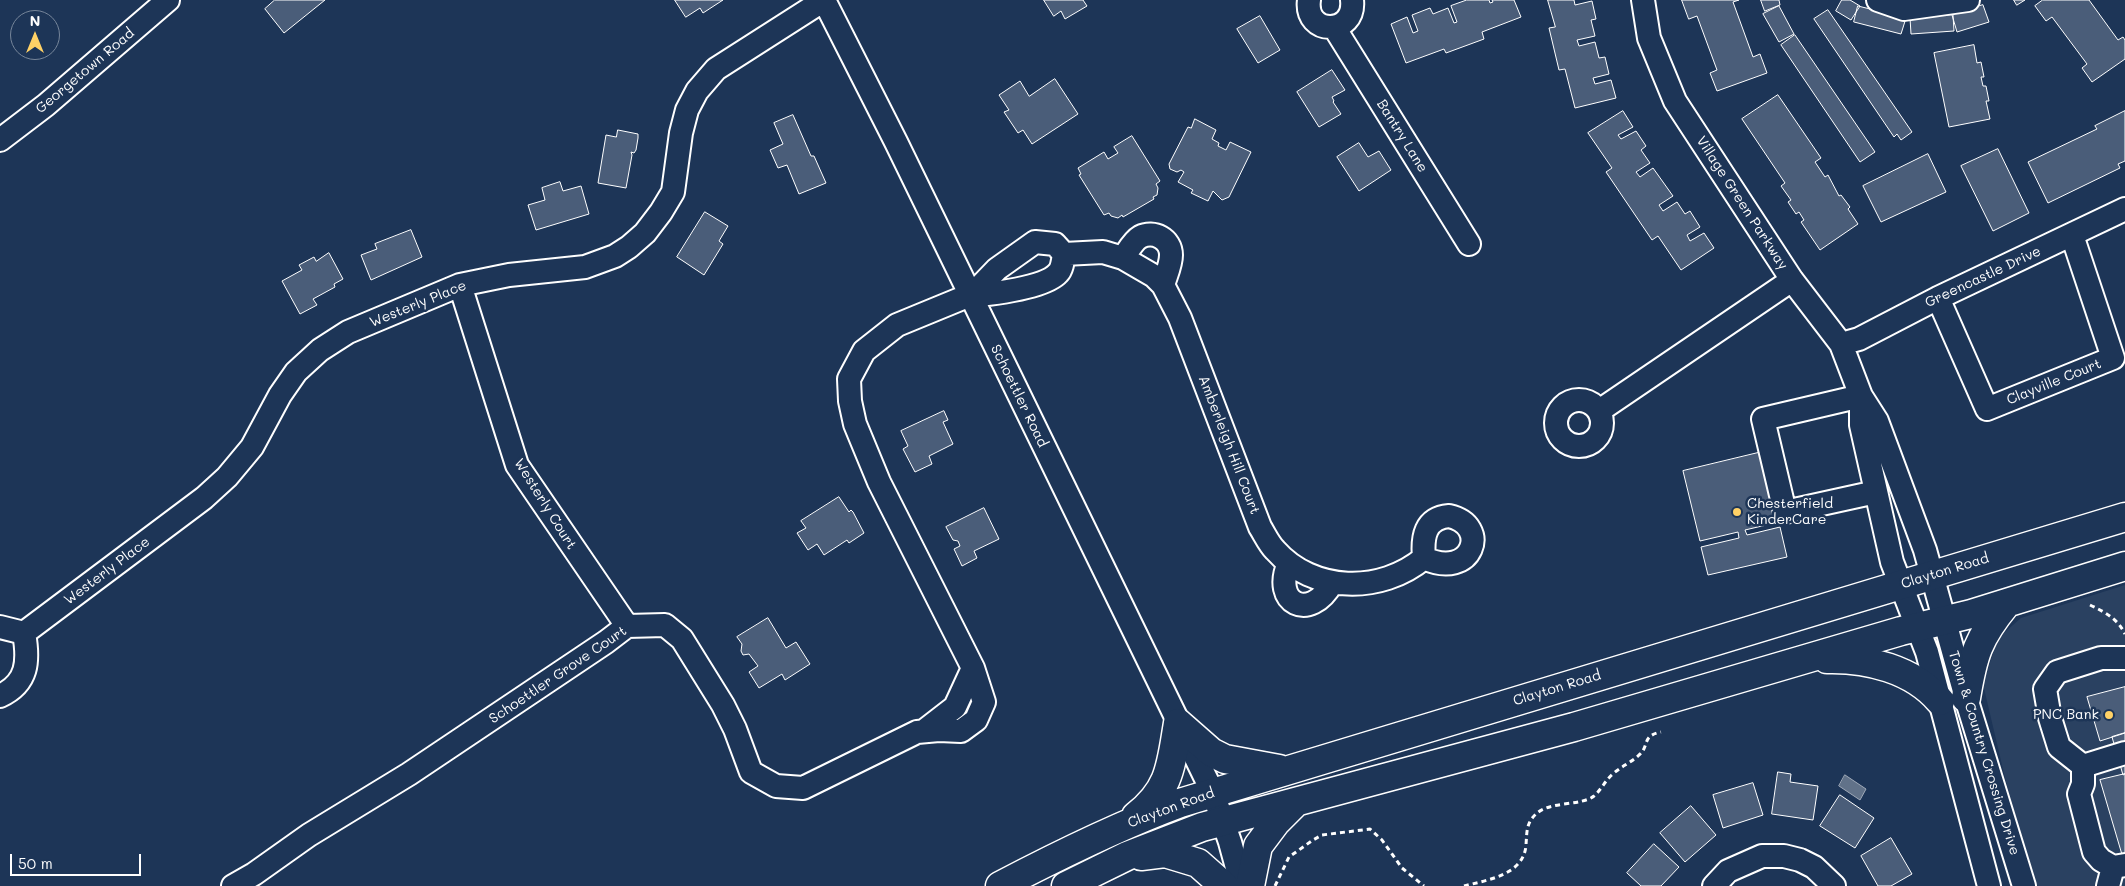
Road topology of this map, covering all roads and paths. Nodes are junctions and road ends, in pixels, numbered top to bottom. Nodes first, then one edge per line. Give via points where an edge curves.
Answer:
1 (168, 0) edge
2 (824, 0) edge
3 (1309, 0) edge
4 (1352, 0) edge
5 (1643, 0) edge
6 (1878, 0) edge
7 (1968, 0) edge
8 (1334, 27) junction
9 (0, 140) edge
10 (2125, 209) edge
11 (2072, 235) junction
12 (1469, 244) dead end
13 (1064, 254) junction
14 (1123, 258) junction
15 (1792, 280) junction
16 (460, 284) junction
17 (1163, 285) junction
18 (970, 296) junction
19 (1938, 298) junction
20 (1841, 344) junction
21 (1861, 396) junction
22 (1599, 411) dead end
23 (1876, 492) junction
24 (2125, 517) edge
25 (1424, 558) dead end
26 (1289, 563) junction
27 (2125, 566) edge
28 (1932, 575) junction
29 (1332, 583) junction
30 (1901, 584) junction
31 (2006, 604) junction
32 (2090, 605) dead end
33 (1944, 621) junction
34 (627, 626) junction
35 (0, 627) edge
36 (1916, 627) junction
37 (24, 634) junction
38 (2125, 634) edge
39 (2125, 658) edge
40 (1808, 659) junction
41 (0, 696) edge
42 (1953, 699) junction
43 (1178, 723) junction
44 (1660, 732) dead end
45 (2125, 753) edge
46 (2083, 766) junction
47 (1286, 770) junction
48 (1213, 793) junction
49 (1296, 802) junction
50 (1223, 821) junction
51 (1127, 823) junction
52 (1127, 856) junction
53 (2115, 873) edge
54 (254, 880) edge
55 (233, 886) edge
56 (1000, 886) edge
57 (1066, 886) edge
58 (1224, 886) edge
59 (1242, 886) edge
60 (1250, 886) edge
61 (1275, 886) edge
62 (1424, 886) edge
63 (1464, 886) edge
64 (1714, 886) edge
65 (1834, 886) edge
66 (1989, 886) edge
67 (2024, 886) edge

1 - 9 street, Georgetown Road via 46,105
2 - 16 street, Westerly Place via 716,69 697,91 681,133 673,192 662,212 629,247 585,267
2 - 18 street, Schoettler Road
3 - 8 street via 1314,20 1320,25
4 - 8 street via 1350,15 1341,25
5 - 15 street, Village Green Parkway via 1649,38 1675,101
6 - 7 street via 1904,9
8 - 12 street, Bantry Lane
10 - 11 street, Greencastle Drive
11 - 19 street, Greencastle Drive
11 - 19 street, Clayville Court via 2113,358 1987,409
13 - 14 street, Amberleigh Hill Court via 1103,252
13 - 18 street via 1060,272 1051,279 1000,293
13 - 18 street via 1056,244 1035,242 997,269
14 - 17 street, Amberleigh Hill Court
14 - 17 street via 1142,236 1149,234 1162,238 1171,253
15 - 20 street, Village Green Parkway
15 - 22 street
16 - 34 street, Westerly Court via 517,465
16 - 37 street, Westerly Place via 348,332 320,350 296,372 252,447 226,477 204,498
17 - 26 street, Amberleigh Hill Court via 1180,318 1260,528 1274,550
18 - 34 street, Schoettler Grove Court via 897,326 864,351 849,380 855,424 879,482 973,668 984,702 976,720 961,731 917,732 803,788 776,786 751,772 723,705 682,639 665,625
18 - 43 street, Schoettler Road
19 - 20 street, Greencastle Drive via 1859,339
20 - 21 street, Village Green Parkway
21 - 23 street, Village Green Parkway via 1861,425
21 - 23 street via 1763,419 1785,512
21 - 28 street, Village Green Parkway via 1877,421
23 - 30 street, Village Green Parkway via 1892,562
24 - 28 main road, Clayton Road
25 - 29 street, Amberleigh Hill Court via 1396,576 1368,584
26 - 29 street, Amberleigh Hill Court
26 - 29 street via 1284,573 1284,587 1296,603 1317,602
27 - 31 main road, Clayton Road
28 - 30 main road, Clayton Road
28 - 33 street, Village Green Parkway
30 - 36 street, Village Green Parkway
30 - 47 main road, Clayton Road
31 - 33 main road, Clayton Road
31 - 42 main road via 1987,627
32 - 38 path via 2115,620
33 - 36 main road, Clayton Road
33 - 42 street, Town & Country Crossing Drive
34 - 54 street, Schoettler Grove Court via 409,774 309,835
35 - 37 street
36 - 40 main road, Clayton Road
36 - 42 street, Town & Country Crossing Drive
37 - 41 street via 25,672 15,687
39 - 46 street via 2101,658 2057,672 2045,689 2059,747
40 - 42 main road via 1839,659 1893,669
40 - 49 main road, Clayton Road via 1574,727
42 - 66 street, Town & Country Crossing Drive
42 - 67 street, Town & Country Crossing Drive
43 - 47 main road via 1211,752 1225,759
43 - 48 street, Schoettler Road
43 - 51 main road via 1165,782 1152,804
44 - 63 path via 1646,739 1641,754 1612,774 1593,798 1538,812 1528,823 1526,850 1518,865 1497,878
45 - 46 street
46 - 53 street via 2083,784 2079,794 2094,852
47 - 48 main road, Clayton Road
48 - 50 street, Schoettler Road
48 - 51 main road, Clayton Road
49 - 50 main road, Clayton Road
49 - 60 main road via 1258,846
50 - 52 main road, Clayton Road
50 - 59 street, Schoettler Road
51 - 56 main road, Clayton Road
52 - 57 main road, Clayton Road
52 - 58 main road via 1166,854 1198,863
54 - 55 street, Schoettler Grove Court
61 - 62 path via 1289,857 1313,840 1335,833 1370,829 1402,868
64 - 65 street via 1728,871 1762,856 1800,860 1814,867

